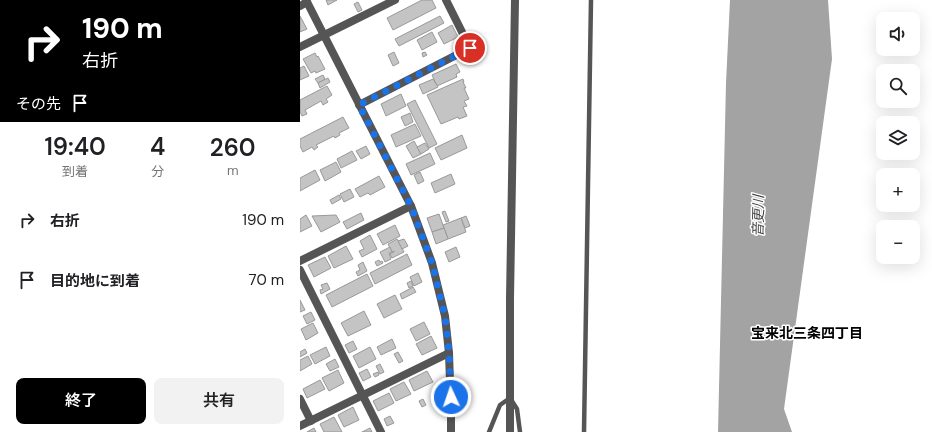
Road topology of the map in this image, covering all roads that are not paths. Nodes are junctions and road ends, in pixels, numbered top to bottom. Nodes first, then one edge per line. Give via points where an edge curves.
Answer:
1 (395, 0) edge
2 (446, 0) edge
3 (515, 0) edge
4 (591, 0) edge
5 (305, 2) edge
6 (324, 35) junction
7 (300, 47) edge
8 (359, 105) junction
9 (411, 206) junction
10 (300, 261) edge
11 (300, 270) edge
12 (449, 352) junction
13 (363, 395) junction
14 (510, 398) junction
15 (300, 399) edge
16 (311, 421) junction
17 (300, 426) edge
18 (381, 432) edge
19 (451, 432) edge
20 (489, 432) edge
21 (510, 432) edge
22 (520, 432) edge
23 (584, 432) edge

1 - 6 street
2 - 8 street via 470,48
3 - 14 street
4 - 23 lane
5 - 6 street
6 - 7 street
6 - 8 street
8 - 9 street
9 - 10 street
9 - 12 street via 432,263 445,316
11 - 13 street
12 - 13 street
12 - 19 street
13 - 16 street
13 - 18 street
14 - 20 lane via 500,405
14 - 21 street
14 - 22 lane via 517,409
15 - 16 street
16 - 17 street

